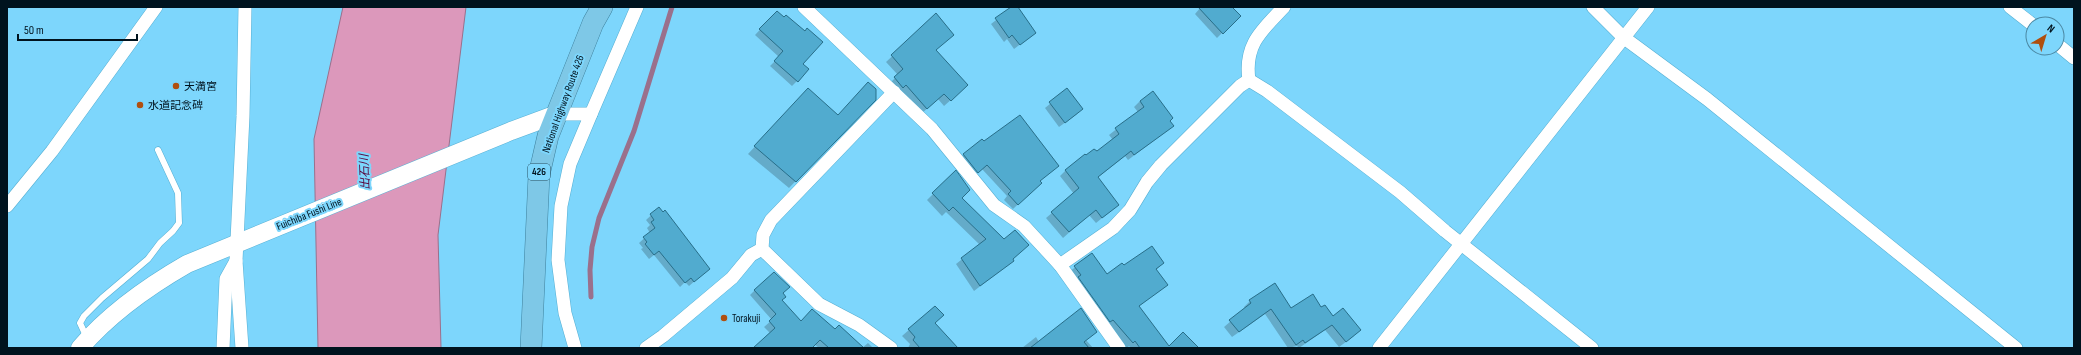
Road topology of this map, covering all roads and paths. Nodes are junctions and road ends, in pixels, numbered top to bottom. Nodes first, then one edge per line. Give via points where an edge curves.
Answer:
1 (156, 7) edge
2 (245, 7) edge
3 (602, 7) edge
4 (637, 7) edge
5 (804, 7) edge
6 (1284, 7) edge
7 (1593, 7) edge
8 (1648, 7) edge
9 (2010, 7) edge
10 (2025, 19) edge
11 (1623, 37) junction
12 (2065, 51) edge
13 (2074, 58) edge
14 (1249, 80) junction
15 (894, 92) junction
16 (557, 114) junction
17 (591, 114) junction
18 (158, 150) dead end
19 (7, 206) edge
20 (237, 243) junction
21 (1461, 244) junction
22 (762, 249) junction
23 (236, 261) junction
24 (1060, 265) junction
25 (84, 344) edge
26 (223, 348) edge
27 (242, 348) edge
28 (531, 348) edge
29 (575, 348) edge
30 (646, 348) edge
31 (891, 348) edge
32 (1119, 348) edge
33 (1379, 348) edge
34 (1592, 348) edge
35 (2016, 348) edge

1 - 19 street via 52,151
2 - 20 street
3 - 16 highway, National Highway Route 426 / 426 via 593,23
4 - 17 street
5 - 15 street
6 - 14 street via 1256,37 1251,47 1247,66
7 - 11 street
8 - 11 street
9 - 10 street
11 - 21 street
11 - 35 street via 1714,104
12 - 13 street
14 - 21 street via 1393,188
14 - 24 street via 1161,165 1130,210 1113,228
15 - 22 street via 771,220 763,235
15 - 24 street via 932,129 994,205 1024,226
16 - 17 street
16 - 20 main road, Fuichiba Fushi Line
16 - 28 highway, National Highway Route 426 / 426 via 548,136 539,175
17 - 29 street via 570,164 561,206 559,267 565,313
18 - 25 lane via 178,193 179,223 148,259 84,316 80,323
20 - 23 street
20 - 25 main road, Fuichiba Fushi Line via 187,264 152,284 124,305
21 - 33 street
21 - 34 street
22 - 30 street via 751,255 732,278
22 - 31 street via 819,304 859,325
23 - 26 street via 226,279
23 - 27 street
24 - 32 street

